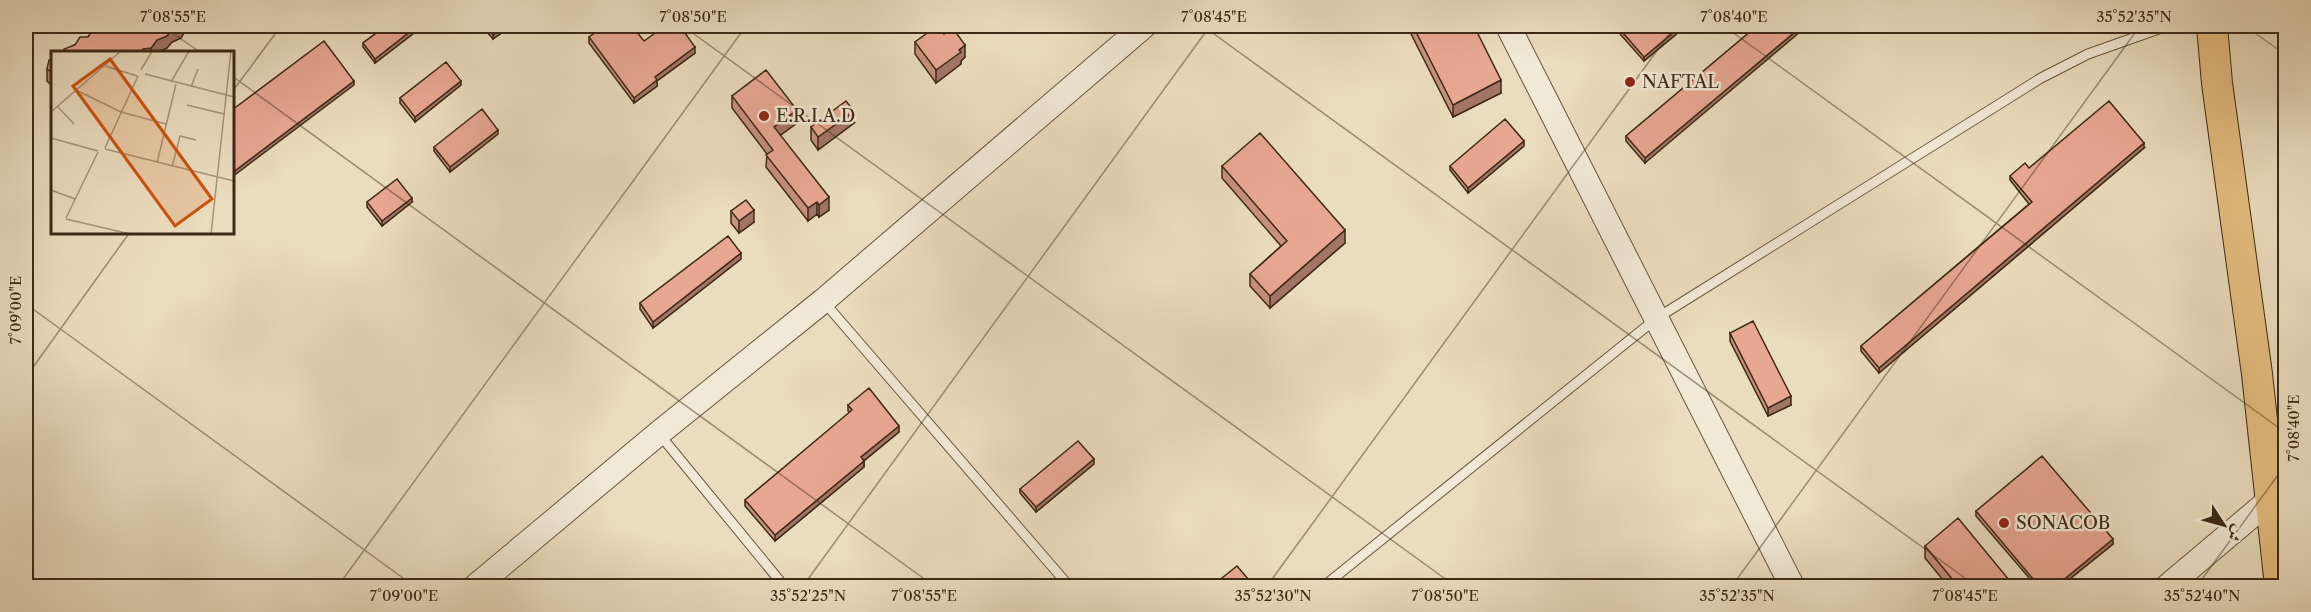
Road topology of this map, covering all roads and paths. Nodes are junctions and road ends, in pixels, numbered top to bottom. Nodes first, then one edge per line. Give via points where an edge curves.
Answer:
1 (1144, 26) edge
2 (1508, 26) edge
3 (2167, 26) edge
4 (2212, 26) edge
5 (823, 301) junction
6 (1657, 318) junction
7 (659, 433) junction
8 (2270, 500) junction
9 (476, 586) edge
10 (784, 586) edge
11 (1070, 586) edge
12 (1324, 586) edge
13 (1792, 586) edge
14 (2168, 586) edge
15 (2280, 586) edge

1 - 5 street
2 - 6 street
3 - 6 lane via 2104,48 2041,78
4 - 8 main road
5 - 7 street
5 - 11 lane
6 - 12 lane
6 - 13 street
7 - 9 street
7 - 10 lane
8 - 14 street
8 - 15 main road

